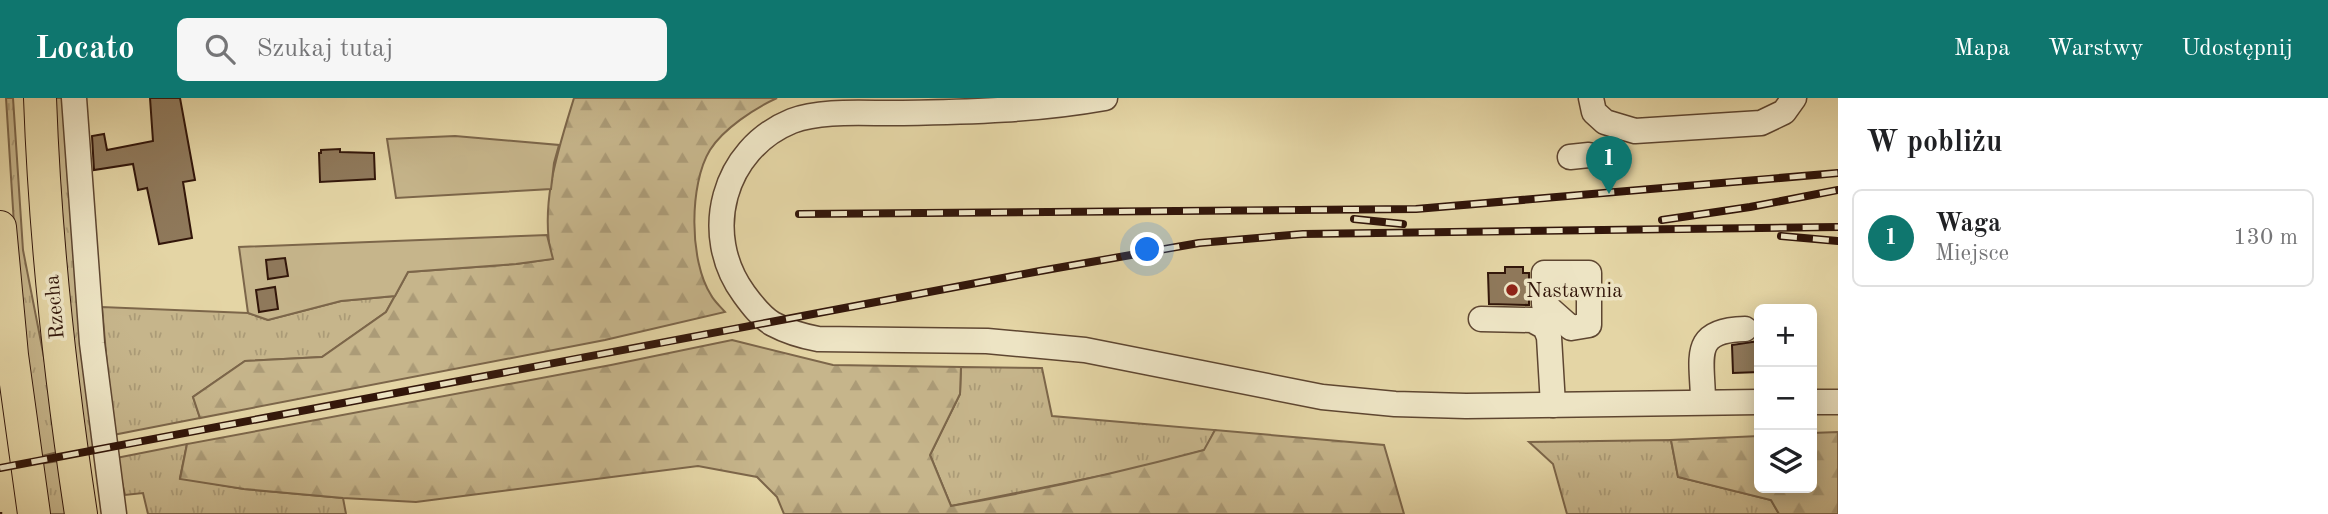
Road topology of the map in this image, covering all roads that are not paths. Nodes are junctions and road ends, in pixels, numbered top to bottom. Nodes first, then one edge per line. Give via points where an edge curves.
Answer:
1 (24, 98) edge
2 (40, 98) edge
3 (74, 98) edge
4 (1105, 98) edge
5 (1591, 98) edge
6 (1794, 98) edge
7 (42, 149) junction
8 (0, 227) edge
9 (1481, 319) dead end
10 (1745, 329) dead end
11 (1838, 401) edge
12 (1703, 402) junction
13 (1754, 402) edge
14 (1817, 402) edge
15 (1553, 405) junction
16 (34, 514) edge
17 (81, 514) edge
18 (114, 514) edge

1 - 7 street
2 - 7 main road, Rzecha
3 - 18 street via 92,344
4 - 15 street via 997,111 811,116 792,121 753,148 729,183 721,208 726,263 737,285 771,323 818,339 1040,345 1118,355 1335,399 1424,405
5 - 6 street via 1594,111 1605,122 1636,131 1761,123 1784,112
7 - 17 main road, Rzecha via 62,379
8 - 16 main road
9 - 15 street via 1552,322
10 - 12 street via 1714,333 1706,339 1702,349
11 - 14 street
12 - 13 street
12 - 15 street

